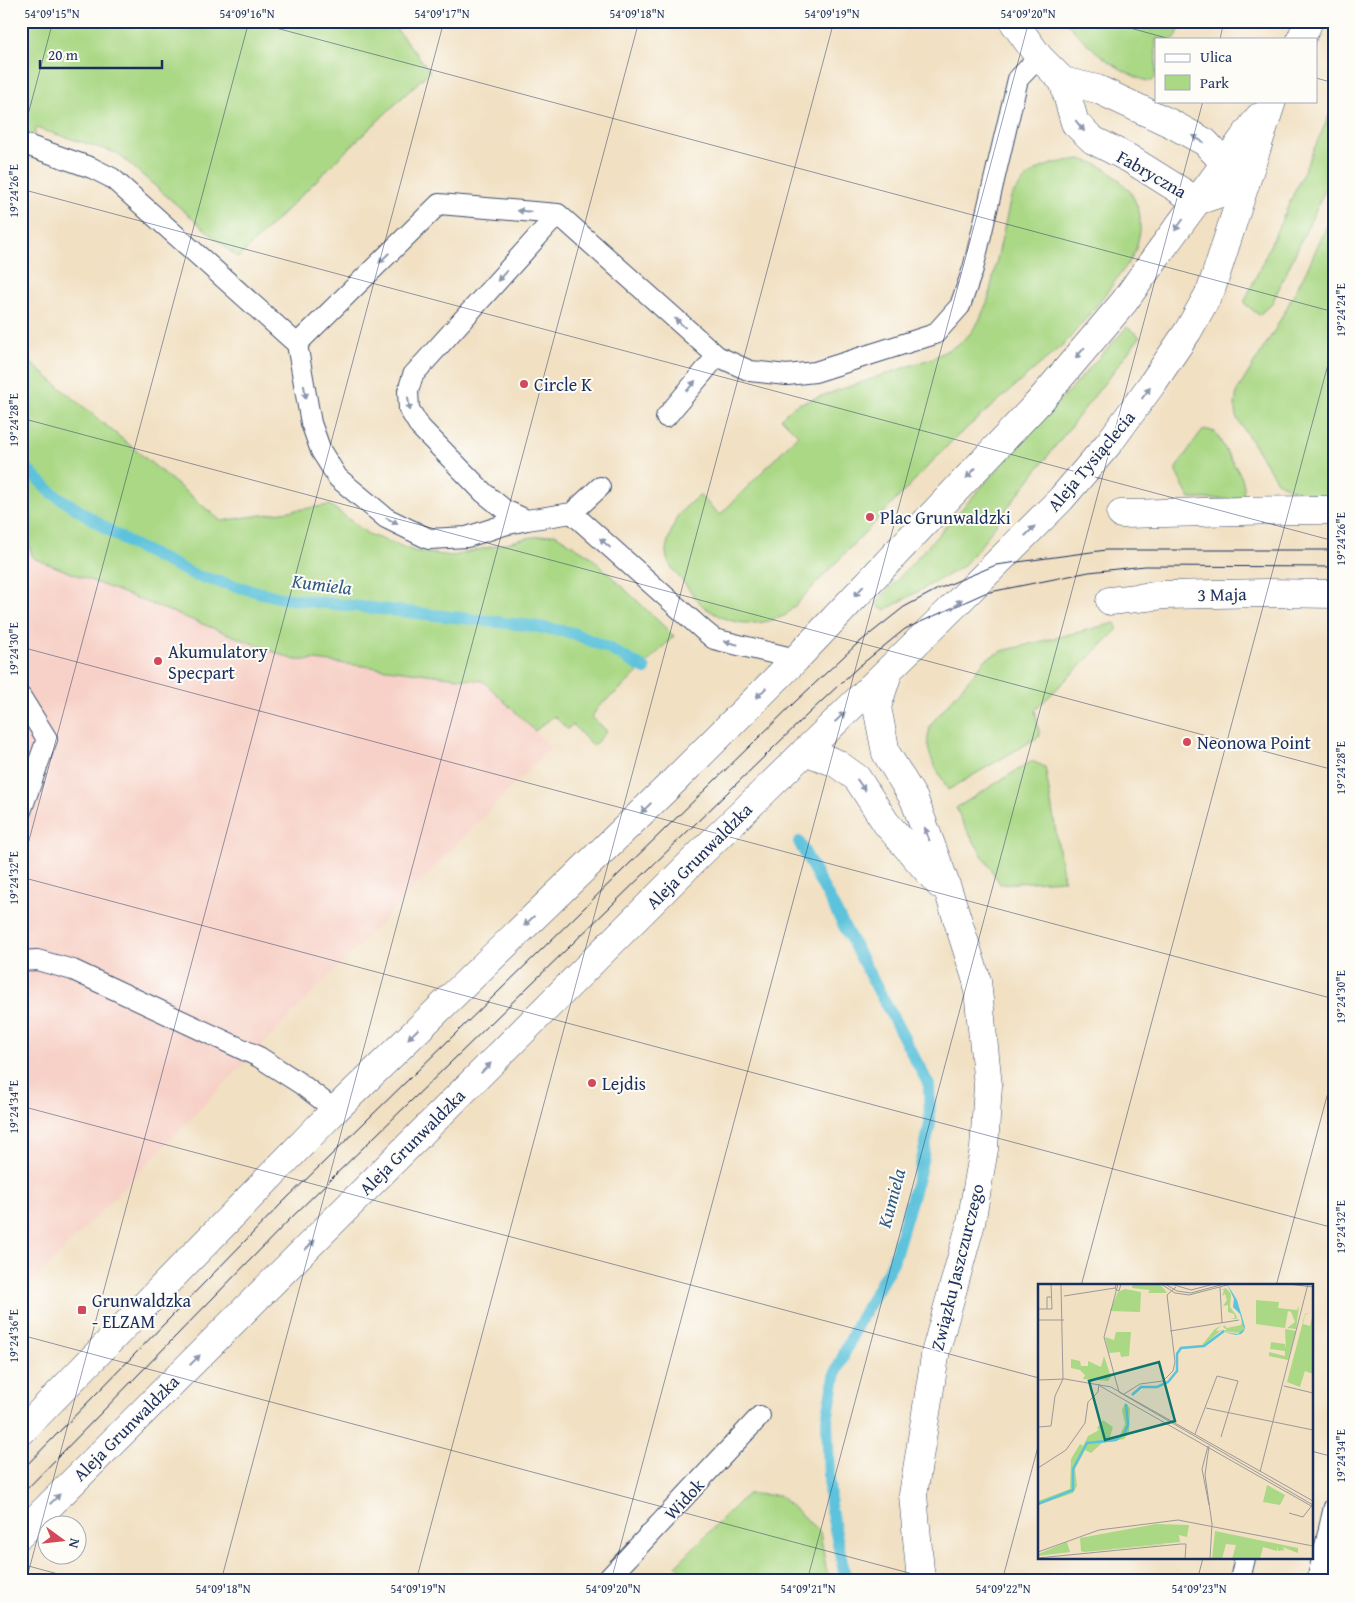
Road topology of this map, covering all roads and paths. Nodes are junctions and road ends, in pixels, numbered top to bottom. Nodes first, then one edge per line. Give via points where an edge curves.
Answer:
1 (1013, 21) edge
2 (1309, 21) edge
3 (1301, 38) edge
4 (1039, 57) junction
5 (1064, 81) junction
6 (1271, 102) edge
7 (1272, 102) edge
8 (21, 144) edge
9 (1225, 164) junction
10 (1245, 185) junction
11 (1197, 201) junction
12 (558, 214) junction
13 (297, 344) junction
14 (717, 356) junction
15 (666, 417) dead end
16 (600, 487) dead end
17 (1334, 510) edge
18 (572, 513) junction
19 (1121, 514) dead end
20 (527, 520) junction
21 (1334, 594) edge
22 (1110, 601) dead end
23 (796, 659) junction
24 (889, 670) junction
25 (21, 697) edge
26 (805, 751) junction
27 (21, 811) edge
28 (950, 896) junction
29 (21, 961) edge
30 (334, 1110) junction
31 (760, 1416) dead end
32 (21, 1432) edge
33 (1334, 1507) edge
34 (21, 1534) edge
35 (1318, 1548) edge
36 (606, 1581) edge
37 (921, 1581) edge
38 (1317, 1581) edge

1 - 4 main road
2 - 3 main road
4 - 5 main road
4 - 14 lane via 1018,78 973,269 960,306 935,334 815,372 786,375 750,371
9 -> 5 main road via 1204,142 1170,123 1097,89
5 -> 11 main road, Fabryczna via 1075,124 1092,140
6 - 9 main road, Aleja Tysiąclecia
7 - 10 main road, Aleja Tysiąclecia
8 - 13 lane via 112,178
9 - 10 main road
9 - 11 main road, Aleja Tysiąclecia
10 - 11 main road, Fabryczna
24 -> 10 main road, Aleja Tysiąclecia via 1061,499 1109,444 1188,331 1207,297
11 -> 23 main road, Aleja Tysiąclecia via 1124,302 1039,402
12 -> 13 lane via 439,204
14 -> 12 lane
12 -> 20 lane via 414,375 408,391 409,409 420,427 484,493 505,510
13 -> 20 lane via 311,423 321,451 338,478 386,518 428,539 467,537
15 -> 14 lane
16 - 18 lane
17 - 19 main road
18 - 20 lane
23 -> 18 lane via 714,639
21 - 22 main road, 3 Maja via 1164,595
23 -> 30 main road
26 -> 24 main road, Aleja Tysiąclecia
28 -> 24 main road, Związku Jaszczurczego via 914,799 886,753 877,707
25 - 27 lane via 47,739
26 -> 28 main road, Związku Jaszczurczego via 836,763 857,778 886,823
34 -> 26 main road, Aleja Grunwaldzka
28 - 37 main road, Związku Jaszczurczego via 978,982 988,1085 984,1149 971,1224 936,1350 913,1495
29 - 30 lane via 37,960 73,970 260,1057 302,1084
30 - 32 main road
31 - 36 lane, Widok
33 - 35 lane
35 - 38 lane

